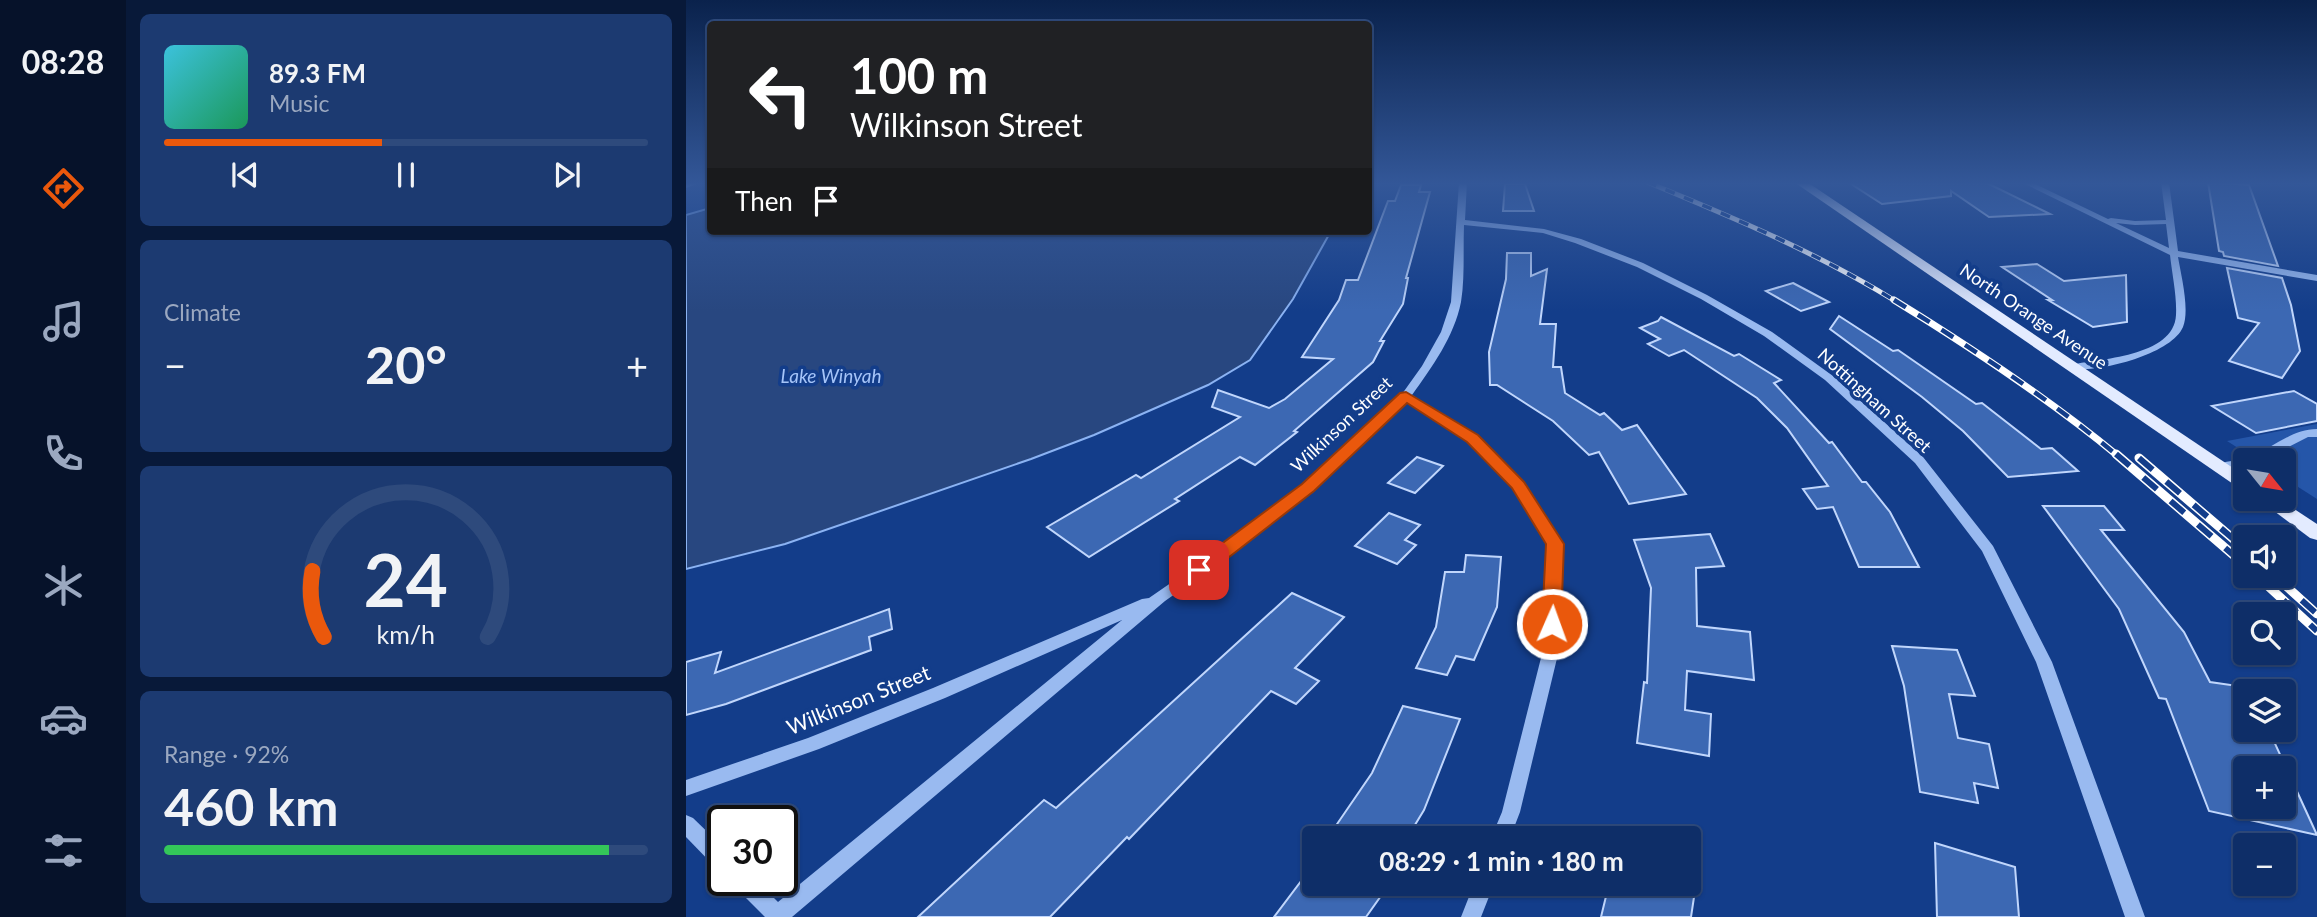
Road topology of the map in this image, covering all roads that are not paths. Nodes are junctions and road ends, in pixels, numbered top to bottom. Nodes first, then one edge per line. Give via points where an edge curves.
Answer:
1 (1461, 225) edge
2 (1487, 225) edge
3 (1861, 225) edge
4 (2112, 225) edge
5 (2170, 225) edge
6 (2172, 253) junction
7 (2317, 278) edge
8 (2073, 367) junction
9 (1406, 396) junction
10 (2317, 433) edge
11 (2277, 448) edge
12 (2233, 464) edge
13 (2220, 467) junction
14 (2233, 476) edge
15 (2285, 511) edge
16 (2317, 533) edge
17 (1160, 597) junction
18 (686, 788) edge
19 (686, 824) edge
20 (1506, 826) edge
21 (707, 845) edge
22 (757, 896) edge
23 (1479, 896) edge
24 (777, 917) edge
25 (1471, 917) edge
26 (2135, 917) edge

1 - 9 street, Wilkinson Street via 1456,302 1446,332
2 - 26 street, Nottingham Street via 1544,231 1578,241 1704,297 1768,334 1829,378 1919,460 1988,549 2045,662
3 - 8 main road, North Orange Avenue
4 - 6 street
5 - 6 street
6 - 7 street
6 - 8 street via 2181,315 2176,331 2157,347 2130,357
8 - 13 main road, North Orange Avenue
9 - 17 street, Wilkinson Street via 1308,488
9 - 20 street via 1473,439 1518,485 1555,544 1551,650
10 - 11 street via 2306,433
12 - 13 street
13 - 14 main road, North Orange Avenue
15 - 16 main road
17 - 18 street, Wilkinson Street via 876,719
17 - 24 street, Wilkinson Street
19 - 21 street
22 - 24 street
23 - 25 street

